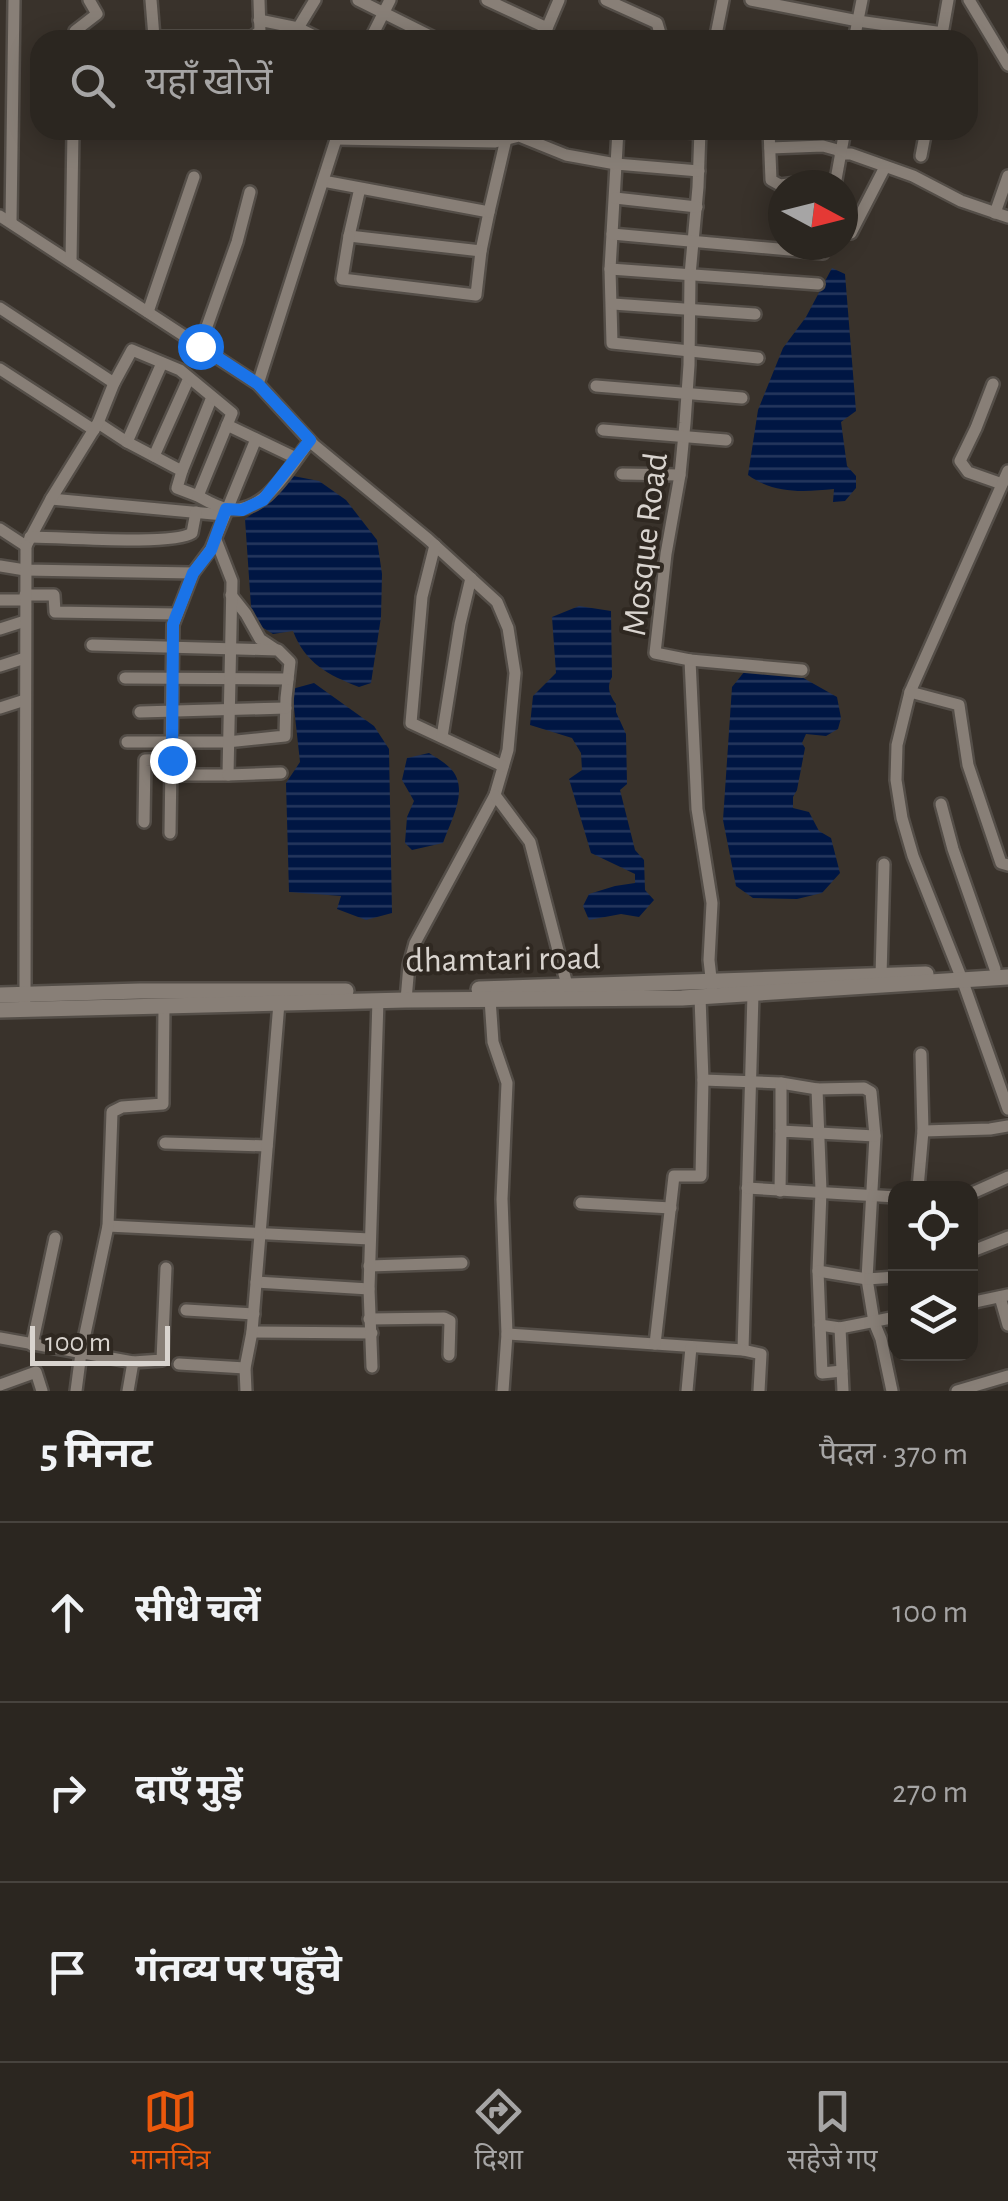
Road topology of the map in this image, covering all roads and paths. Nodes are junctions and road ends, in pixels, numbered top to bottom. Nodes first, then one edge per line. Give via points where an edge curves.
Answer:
1 (14, 0) edge
2 (89, 0) edge
3 (151, 0) edge
4 (259, 0) edge
5 (315, 0) edge
6 (358, 0) edge
7 (390, 0) edge
8 (487, 0) edge
9 (558, 0) edge
10 (606, 0) edge
11 (722, 0) edge
12 (751, 0) edge
13 (862, 0) edge
14 (948, 0) edge
15 (969, 0) edge
16 (771, 2) edge
17 (813, 6) edge
18 (382, 12) junction
19 (259, 20) junction
20 (858, 21) junction
21 (298, 28) junction
22 (75, 30) edge
23 (153, 30) edge
24 (260, 30) edge
25 (302, 30) edge
26 (374, 30) edge
27 (418, 30) edge
28 (537, 30) edge
29 (546, 30) edge
30 (658, 30) edge
31 (717, 30) edge
32 (856, 30) edge
33 (905, 30) edge
34 (943, 30) edge
35 (1007, 66) edge
36 (74, 140) edge
37 (336, 140) edge
38 (456, 140) edge
39 (499, 140) edge
40 (506, 140) edge
41 (529, 140) edge
42 (617, 140) edge
43 (700, 140) edge
44 (770, 140) edge
45 (843, 140) edge
46 (924, 140) edge
47 (770, 148) junction
48 (841, 153) junction
49 (922, 156) dead end
50 (616, 164) junction
51 (885, 167) junction
52 (771, 170) edge
53 (838, 170) edge
54 (699, 171) junction
55 (1008, 176) edge
56 (194, 177) dead end
57 (323, 181) junction
58 (360, 188) junction
59 (250, 192) dead end
60 (615, 198) junction
61 (696, 206) junction
62 (489, 212) junction
63 (1002, 215) edge
64 (5, 219) edge
65 (858, 219) edge
66 (612, 234) junction
67 (348, 236) junction
68 (694, 240) junction
69 (768, 247) edge
70 (481, 251) junction
71 (71, 262) junction
72 (610, 269) junction
73 (690, 275) junction
74 (818, 284) dead end
75 (612, 304) junction
76 (0, 308) edge
77 (690, 309) junction
78 (148, 312) junction
79 (755, 314) dead end
80 (200, 346) junction
81 (689, 351) junction
82 (758, 358) dead end
83 (162, 363) junction
84 (0, 369) edge
85 (190, 378) junction
86 (114, 383) junction
87 (258, 384) junction
88 (992, 384) dead end
89 (596, 386) dead end
90 (687, 394) junction
91 (212, 397) junction
92 (742, 398) dead end
93 (227, 426) junction
94 (96, 427) junction
95 (603, 430) dead end
96 (684, 437) junction
97 (256, 439) junction
98 (310, 440) junction
99 (726, 440) dead end
100 (127, 442) junction
101 (154, 456) junction
102 (296, 458) junction
103 (182, 471) junction
104 (1008, 471) edge
105 (622, 474) dead end
106 (680, 476) junction
107 (1002, 484) junction
108 (198, 496) junction
109 (51, 499) junction
110 (196, 512) junction
111 (225, 512) junction
112 (0, 529) edge
113 (216, 540) junction
114 (28, 541) junction
115 (435, 545) junction
116 (0, 566) edge
117 (25, 570) junction
118 (193, 573) junction
119 (471, 578) junction
120 (231, 596) junction
121 (26, 598) junction
122 (0, 600) edge
123 (177, 614) junction
124 (26, 621) junction
125 (0, 629) edge
126 (92, 645) dead end
127 (172, 647) junction
128 (230, 647) junction
129 (278, 650) junction
130 (25, 658) junction
131 (690, 660) junction
132 (0, 666) edge
133 (802, 670) dead end
134 (125, 678) dead end
135 (172, 678) junction
136 (229, 679) junction
137 (288, 679) junction
138 (910, 692) junction
139 (25, 700) junction
140 (0, 708) edge
141 (286, 708) junction
142 (228, 710) junction
143 (140, 712) dead end
144 (172, 712) junction
145 (442, 737) junction
146 (127, 742) dead end
147 (172, 742) junction
148 (227, 742) junction
149 (172, 760) junction
150 (503, 766) junction
151 (281, 773) dead end
152 (228, 775) junction
153 (171, 779) junction
154 (145, 784) junction
155 (494, 795) junction
156 (941, 804) dead end
157 (144, 822) dead end
158 (170, 832) dead end
159 (884, 864) dead end
160 (1008, 865) edge
161 (1004, 971) edge
162 (881, 976) junction
163 (961, 977) junction
164 (708, 992) junction
165 (570, 993) junction
166 (753, 994) junction
167 (0, 995) edge
168 (406, 995) junction
169 (490, 999) junction
170 (378, 1000) junction
171 (25, 1002) junction
172 (279, 1003) junction
173 (164, 1006) junction
174 (0, 1010) edge
175 (921, 1054) dead end
176 (703, 1080) junction
177 (750, 1082) junction
178 (781, 1083) junction
179 (816, 1088) junction
180 (1008, 1109) edge
181 (1008, 1126) edge
182 (782, 1131) junction
183 (922, 1131) junction
184 (818, 1133) junction
185 (874, 1136) junction
186 (165, 1143) dead end
187 (267, 1146) junction
188 (1008, 1177) edge
189 (918, 1181) edge
190 (747, 1188) junction
191 (978, 1190) edge
192 (780, 1191) junction
193 (821, 1192) junction
194 (870, 1195) junction
195 (888, 1196) edge
196 (581, 1203) dead end
197 (672, 1208) junction
198 (108, 1226) junction
199 (260, 1236) junction
200 (1008, 1236) edge
201 (55, 1238) dead end
202 (370, 1239) junction
203 (978, 1249) edge
204 (462, 1264) dead end
205 (369, 1266) junction
206 (166, 1268) dead end
207 (818, 1271) junction
208 (888, 1278) edge
209 (867, 1279) junction
210 (256, 1282) junction
211 (369, 1289) junction
212 (1004, 1296) edge
213 (978, 1301) edge
214 (186, 1310) dead end
215 (254, 1314) junction
216 (368, 1319) junction
217 (888, 1319) edge
218 (874, 1322) junction
219 (820, 1325) junction
220 (1008, 1325) edge
221 (840, 1328) junction
222 (252, 1332) junction
223 (372, 1333) junction
224 (507, 1334) junction
225 (0, 1338) edge
226 (655, 1344) junction
227 (32, 1345) junction
228 (692, 1347) junction
229 (743, 1350) junction
230 (82, 1353) junction
231 (448, 1355) dead end
232 (132, 1362) junction
233 (179, 1364) dead end
234 (372, 1366) dead end
235 (244, 1368) junction
236 (842, 1371) junction
237 (1008, 1376) edge
238 (0, 1385) edge
239 (42, 1391) edge
240 (76, 1391) edge
241 (128, 1391) edge
242 (246, 1391) edge
243 (503, 1391) edge
244 (686, 1391) edge
245 (759, 1391) edge
246 (843, 1391) edge
247 (892, 1391) edge
248 (956, 1391) edge

1 - 64 street
2 - 22 street via 98,14
3 - 23 street
4 - 19 street
5 - 21 street
6 - 18 street
7 - 18 street
8 - 28 street
9 - 29 street
10 - 30 street
11 - 31 street
12 - 16 street
13 - 20 street
14 - 34 street
15 - 35 street
16 - 17 street
17 - 20 street
18 - 26 street
18 - 27 street
19 - 21 street
19 - 24 street
20 - 32 street
20 - 33 street
21 - 25 street
36 - 71 street
37 - 57 street
38 - 39 street
40 - 62 street
41 - 50 street
42 - 50 street
43 - 54 street, Mosque Road
44 - 47 street
45 - 48 street
46 - 49 street
47 - 48 street via 823,146
47 - 52 street
48 - 51 street
48 - 53 street
50 - 54 street
50 - 60 street
51 - 63 street
51 - 65 street
54 - 61 street, Mosque Road
55 - 63 street
56 - 78 street
57 - 58 street
57 - 87 street
58 - 62 street
58 - 67 street
59 - 80 street
60 - 61 street
60 - 66 street
61 - 68 street, Mosque Road
62 - 70 street
64 - 71 street
66 - 68 street
66 - 72 street
67 - 70 street
67 - 70 street via 342,279 476,295
68 - 69 street
68 - 73 street, Mosque Road
71 - 78 street
72 - 73 street
72 - 75 street
73 - 74 street
73 - 77 street, Mosque Road
75 - 77 street
75 - 81 street via 612,344
76 - 86 street
77 - 79 street
77 - 81 street, Mosque Road
78 - 80 street
80 - 87 street
81 - 82 street
81 - 90 street, Mosque Road
83 - 85 street
83 - 86 street via 132,350
83 - 100 street
84 - 94 street
85 - 91 street
85 - 101 street
86 - 94 street
87 - 98 street
88 - 107 street via 960,461 968,472
89 - 90 street
90 - 92 street
90 - 96 street, Mosque Road
91 - 93 street via 232,413
91 - 103 street
93 - 97 street
93 - 108 street
94 - 100 street
94 - 109 street
95 - 96 street
96 - 99 street
96 - 106 street, Mosque Road
97 - 102 street
97 - 111 street
98 - 102 street
98 - 115 street
100 - 101 street
101 - 103 street
102 - 111 street via 263,500
103 - 108 street via 176,488
104 - 107 street
105 - 106 street
106 - 131 street, Mosque Road via 655,653
107 - 138 street
108 - 111 street
109 - 110 street
109 - 114 street
110 - 111 street
110 - 114 street via 192,533 182,538
111 - 113 street
112 - 114 street
113 - 118 street
113 - 120 street
114 - 117 street
115 - 119 street
115 - 145 street via 422,597 410,723
116 - 117 street
117 - 118 street
117 - 121 street
118 - 123 street
119 - 145 street
119 - 150 street via 497,602 508,628 515,673
120 - 128 street
120 - 129 street via 260,639
121 - 122 street
121 - 123 street via 54,595 54,612
121 - 124 street
123 - 127 street
124 - 125 street
124 - 130 street
126 - 127 street
127 - 128 street
127 - 135 street
128 - 129 street
128 - 136 street
129 - 137 street via 290,662
130 - 132 street
130 - 139 street
131 - 133 street
131 - 164 street, Mosque Road via 697,809 712,903
134 - 135 street
135 - 136 street
135 - 144 street
136 - 137 street
136 - 142 street
137 - 141 street
138 - 160 street via 959,705 968,765 1000,863
138 - 163 street via 897,745 902,818
139 - 140 street
139 - 171 street
141 - 142 street
141 - 148 street via 285,736
142 - 144 street
142 - 148 street
143 - 144 street
144 - 147 street
145 - 150 street
146 - 147 street
147 - 148 street
147 - 149 street
148 - 152 street
149 - 153 street
149 - 154 street via 146,760
150 - 155 street
151 - 152 street
152 - 153 street
153 - 154 street
153 - 158 street
154 - 157 street
155 - 165 street via 530,842
155 - 168 street via 415,944
156 - 161 street
159 - 162 street
161 - 163 main road
162 - 163 main road
162 - 164 main road
163 - 166 main road
163 - 180 street
164 - 165 main road
164 - 166 main road
164 - 176 street, Mosque Road
165 - 168 main road, dhamtari road
165 - 169 main road
166 - 177 street
167 - 171 main road, dhamtari road
168 - 169 main road
168 - 170 main road
168 - 171 main road, dhamtari road via 140,991
169 - 224 street via 493,1042 507,1083
170 - 172 main road
170 - 202 street
171 - 173 main road
171 - 174 main road
172 - 173 main road
172 - 187 street
173 - 198 street via 163,1104 112,1112
175 - 183 street
176 - 177 street
176 - 197 street, Mosque Road via 701,1176 674,1176
177 - 178 street
177 - 190 street
178 - 179 street
178 - 182 street
179 - 184 street
179 - 185 street via 871,1092
181 - 183 street
182 - 184 street
182 - 192 street
183 - 189 street
184 - 185 street
184 - 193 street
185 - 194 street
186 - 187 street
187 - 199 street
188 - 191 street
190 - 192 street
190 - 229 street
192 - 193 street
193 - 194 street
193 - 207 street
194 - 195 street
194 - 209 street
196 - 197 street
197 - 226 street
198 - 199 street
198 - 230 street
199 - 202 street
199 - 210 street
200 - 203 street
201 - 227 street
202 - 205 street
204 - 205 street
205 - 211 street
206 - 232 street via 162,1360
207 - 209 street
207 - 219 street
208 - 209 street
209 - 218 street
210 - 211 street
210 - 215 street
211 - 216 street
212 - 213 street
212 - 220 street
214 - 215 street
215 - 222 street
216 - 223 street
216 - 231 street via 444,1318 452,1330
217 - 218 street
218 - 221 street
218 - 247 street
219 - 221 street
219 - 236 street via 822,1372
221 - 236 street
222 - 223 street
222 - 235 street
223 - 234 street
224 - 226 street
224 - 243 street
225 - 227 street
226 - 228 street
227 - 230 street
228 - 229 street
228 - 244 street
229 - 245 street via 762,1354
230 - 232 street
230 - 240 street
232 - 241 street
233 - 235 street
235 - 242 street
236 - 246 street
237 - 248 street
238 - 239 street via 36,1372

